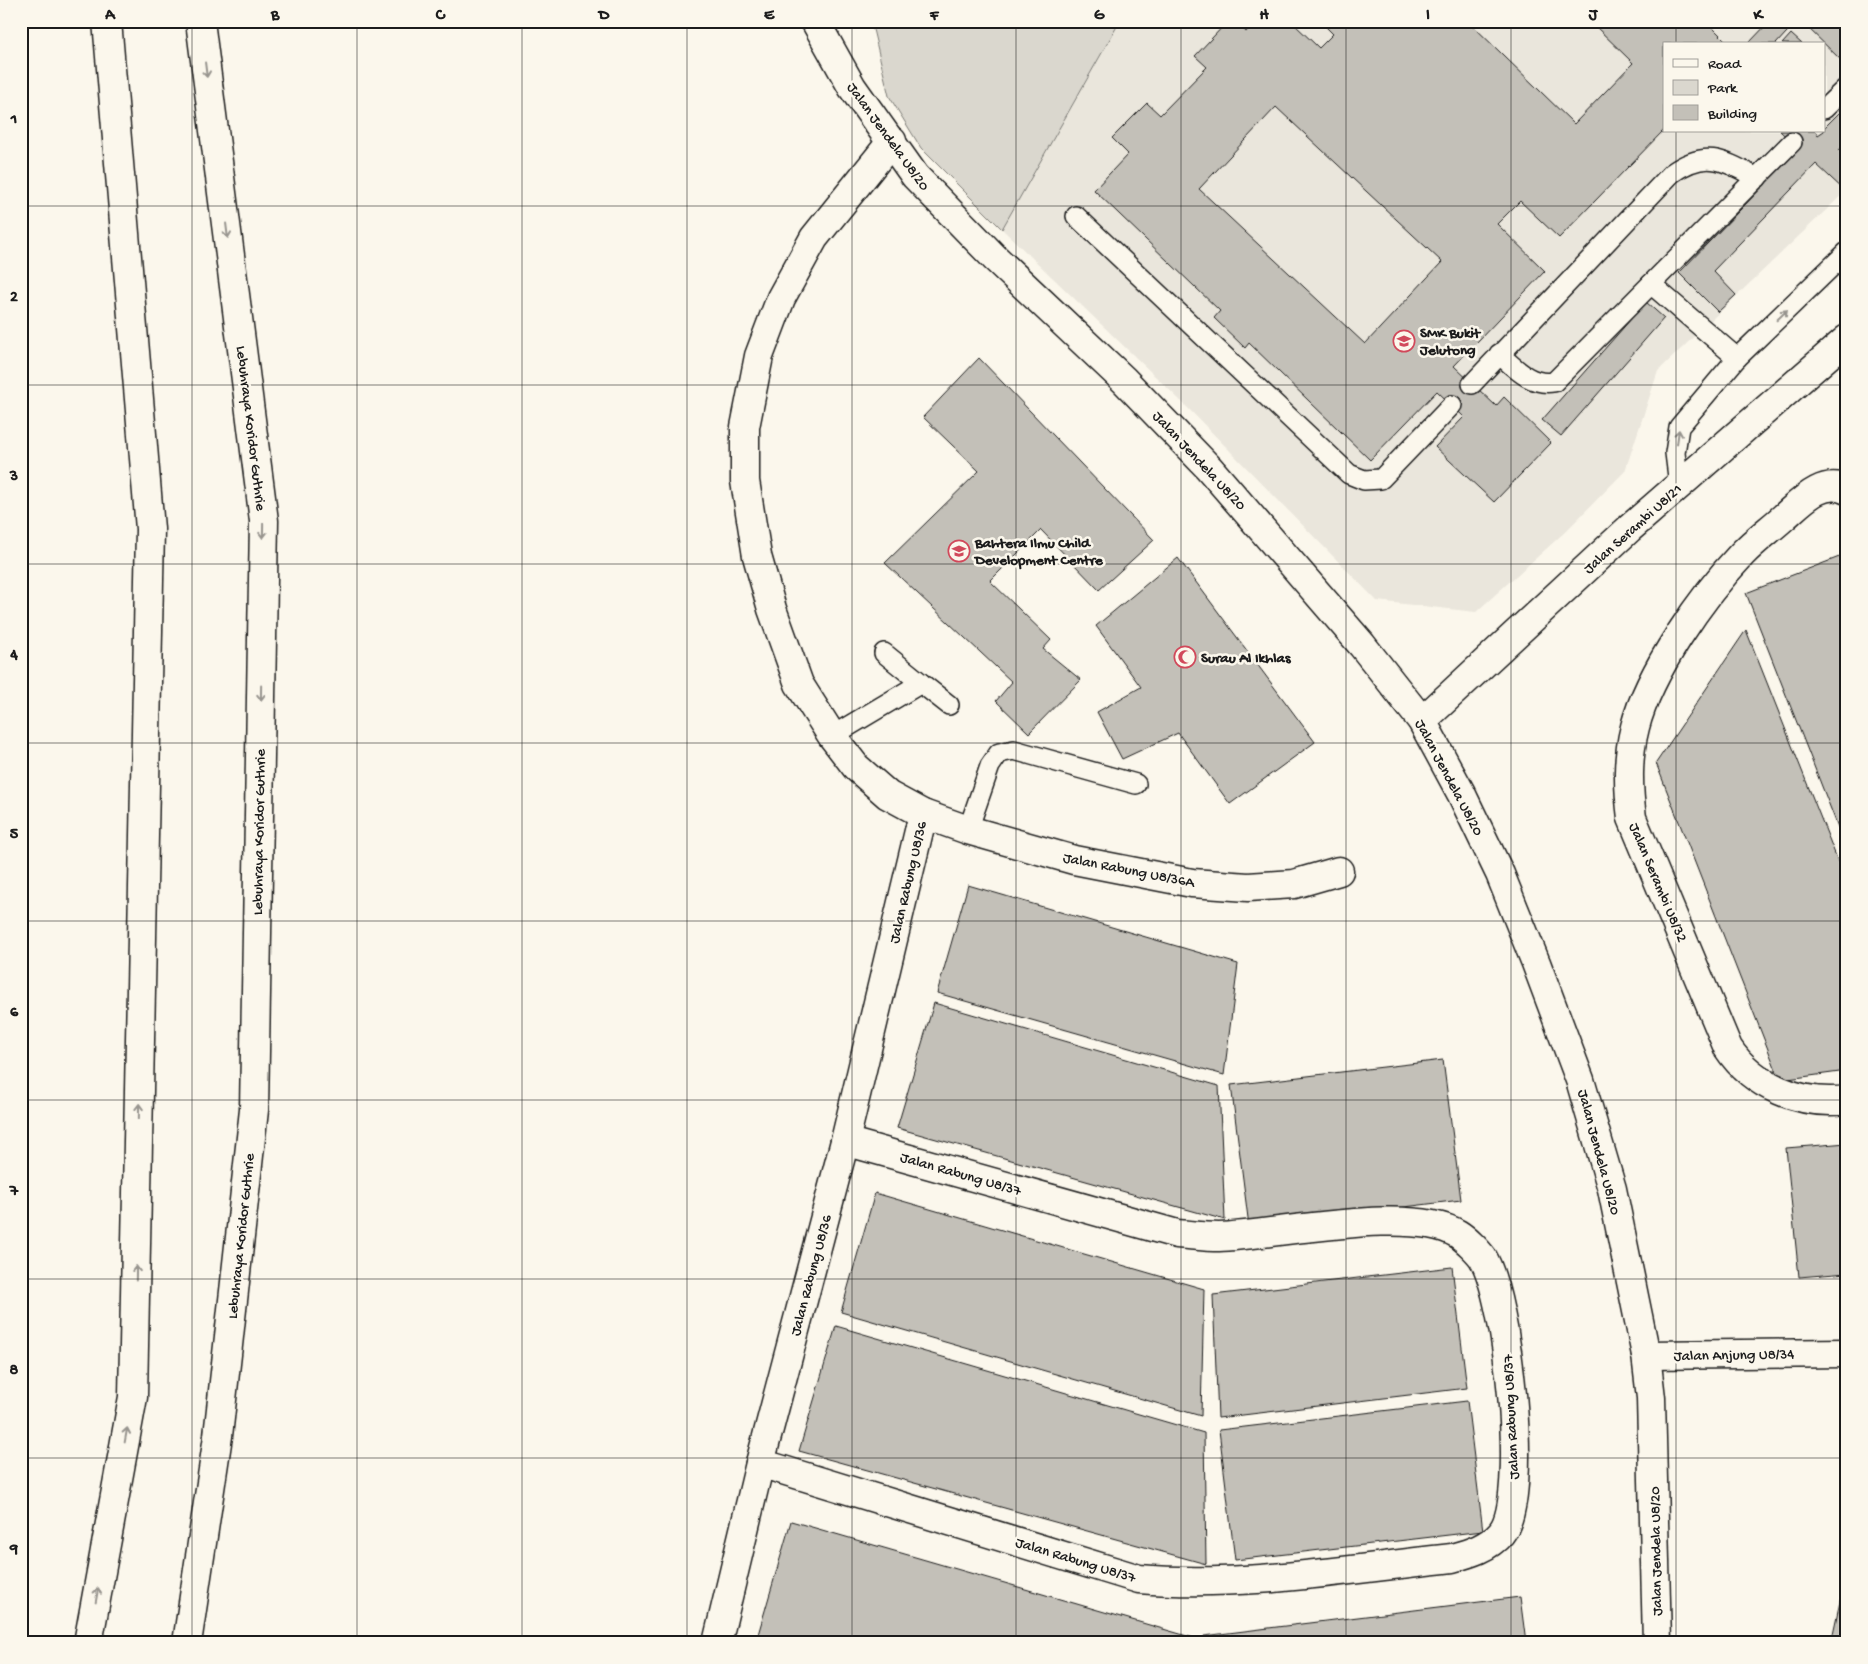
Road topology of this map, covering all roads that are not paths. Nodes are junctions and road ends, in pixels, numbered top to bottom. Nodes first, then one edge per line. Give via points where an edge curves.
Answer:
1 (107, 21) edge
2 (200, 21) edge
3 (815, 21) edge
4 (1847, 86) edge
5 (1826, 108) edge
6 (892, 141) junction
7 (1792, 142) dead end
8 (1757, 178) junction
9 (1076, 216) dead end
10 (1847, 252) edge
11 (1651, 284) junction
12 (1847, 339) edge
13 (1500, 354) junction
14 (1738, 358) junction
15 (1472, 384) dead end
16 (1452, 405) dead end
17 (1679, 485) junction
18 (1847, 490) edge
19 (884, 653) dead end
20 (921, 683) junction
21 (949, 705) dead end
22 (1422, 721) junction
23 (832, 736) junction
24 (1136, 784) dead end
25 (923, 814) junction
26 (968, 830) junction
27 (1339, 871) dead end
28 (1847, 1100) edge
29 (845, 1140) junction
30 (1646, 1355) junction
31 (1838, 1355) edge
32 (760, 1463) junction
33 (88, 1643) edge
34 (187, 1643) edge
35 (717, 1643) edge
36 (1657, 1643) edge

33 -> 1 main road via 133,1397 150,529
2 -> 34 main road, Lebuhraya Koridor Guthrie via 264,521 254,1110 218,1436
3 - 6 main road, Jalan Jendela U8/20 via 852,86
4 - 5 lane
6 - 22 main road, Jalan Jendela U8/20 via 915,176 944,206 1124,380 1209,468 1356,638
6 - 23 main road, Jalan Rabung U8/36 via 814,238 781,298 759,356 745,427 745,481 757,556 799,684
7 - 8 lane
8 - 11 lane
8 - 13 lane via 1717,159 1700,159 1679,169
9 - 16 lane via 1349,474 1364,480 1382,479
14 -> 10 lane
11 - 13 lane via 1554,382 1546,384 1528,378
11 - 14 lane
12 - 17 main road, Jalan Serambi U8/21
13 - 15 lane
17 -> 14 lane via 1675,453 1679,427
17 - 22 main road, Jalan Serambi U8/21
18 - 28 main road, Jalan Serambi U8/32 via 1825,487 1809,495 1743,554 1684,627 1653,682 1635,726 1627,785 1632,818 1728,1048 1750,1075 1784,1092 1819,1101
19 - 20 lane
20 - 21 lane
20 - 23 lane
22 - 30 main road, Jalan Jendela U8/20 via 1500,874 1580,1080 1612,1189
23 - 25 main road, Jalan Rabung U8/36 via 856,767 888,795
24 - 26 lane via 1014,750 999,753 990,766
25 - 26 main road, Jalan Rabung U8/36A
25 - 29 main road, Jalan Rabung U8/36
26 - 27 main road, Jalan Rabung U8/36A via 1074,860 1192,883 1248,887 1294,884
29 - 32 main road, Jalan Rabung U8/36
29 - 32 main road, Jalan Rabung U8/37 via 1177,1234 1217,1237 1390,1221 1427,1223 1458,1234 1483,1258 1495,1290 1510,1366 1515,1463 1513,1501 1502,1532 1480,1550 1452,1558 1226,1582 1184,1583 1139,1579
30 - 31 main road, Jalan Anjung U8/34
30 - 36 main road, Jalan Jendela U8/20 via 1651,1408
32 - 35 main road, Jalan Rabung U8/36

